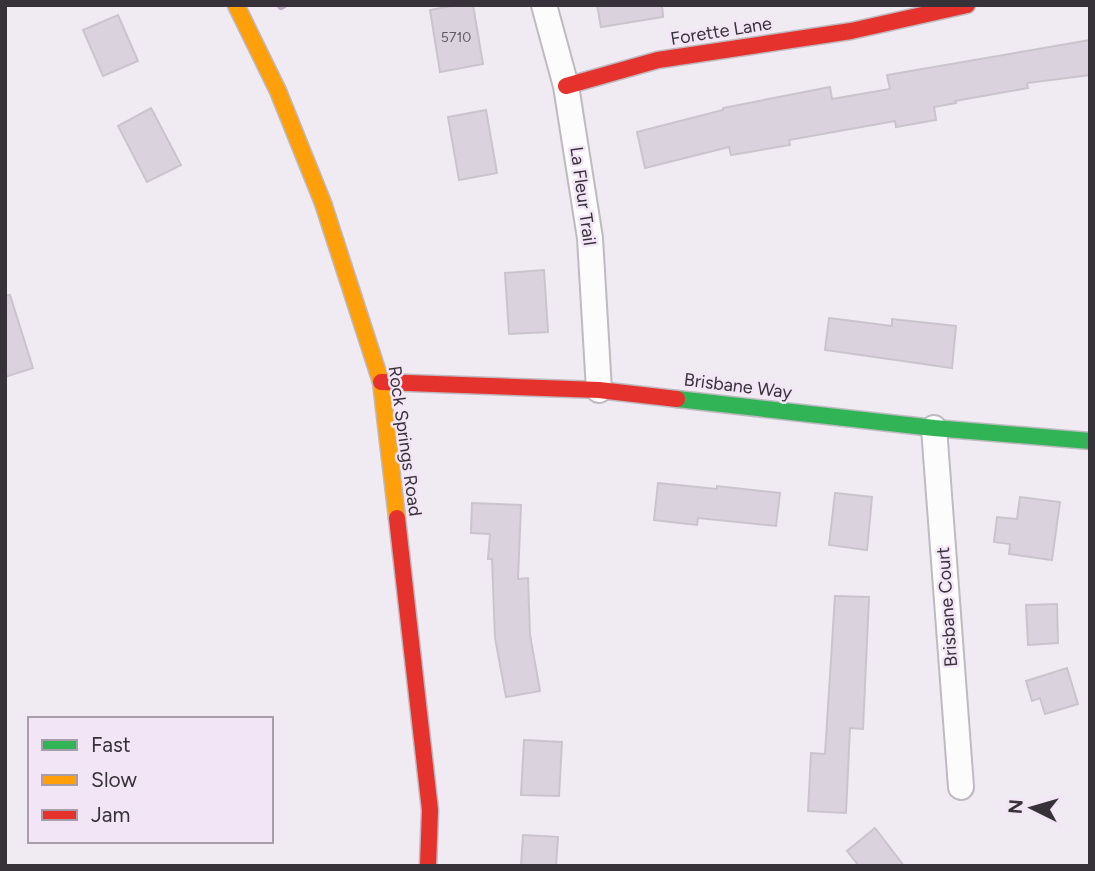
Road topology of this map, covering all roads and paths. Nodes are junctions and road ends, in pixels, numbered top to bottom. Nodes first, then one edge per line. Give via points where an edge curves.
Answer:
1 (236, 5) edge
2 (544, 5) edge
3 (967, 5) edge
4 (566, 86) junction
5 (381, 382) junction
6 (598, 390) junction
7 (934, 428) junction
8 (1090, 441) edge
9 (961, 787) dead end
10 (428, 866) edge

1 - 5 street, Rock Springs Road via 278,91 323,203
2 - 4 street, La Fleur Trail
3 - 4 street, Forette Lane via 850,31 658,60
4 - 6 street, La Fleur Trail via 590,238
5 - 6 street, Brisbane Way
5 - 10 street, Rock Springs Road via 430,810
6 - 7 street, Brisbane Way
7 - 8 street, Brisbane Way
7 - 9 street, Brisbane Court

